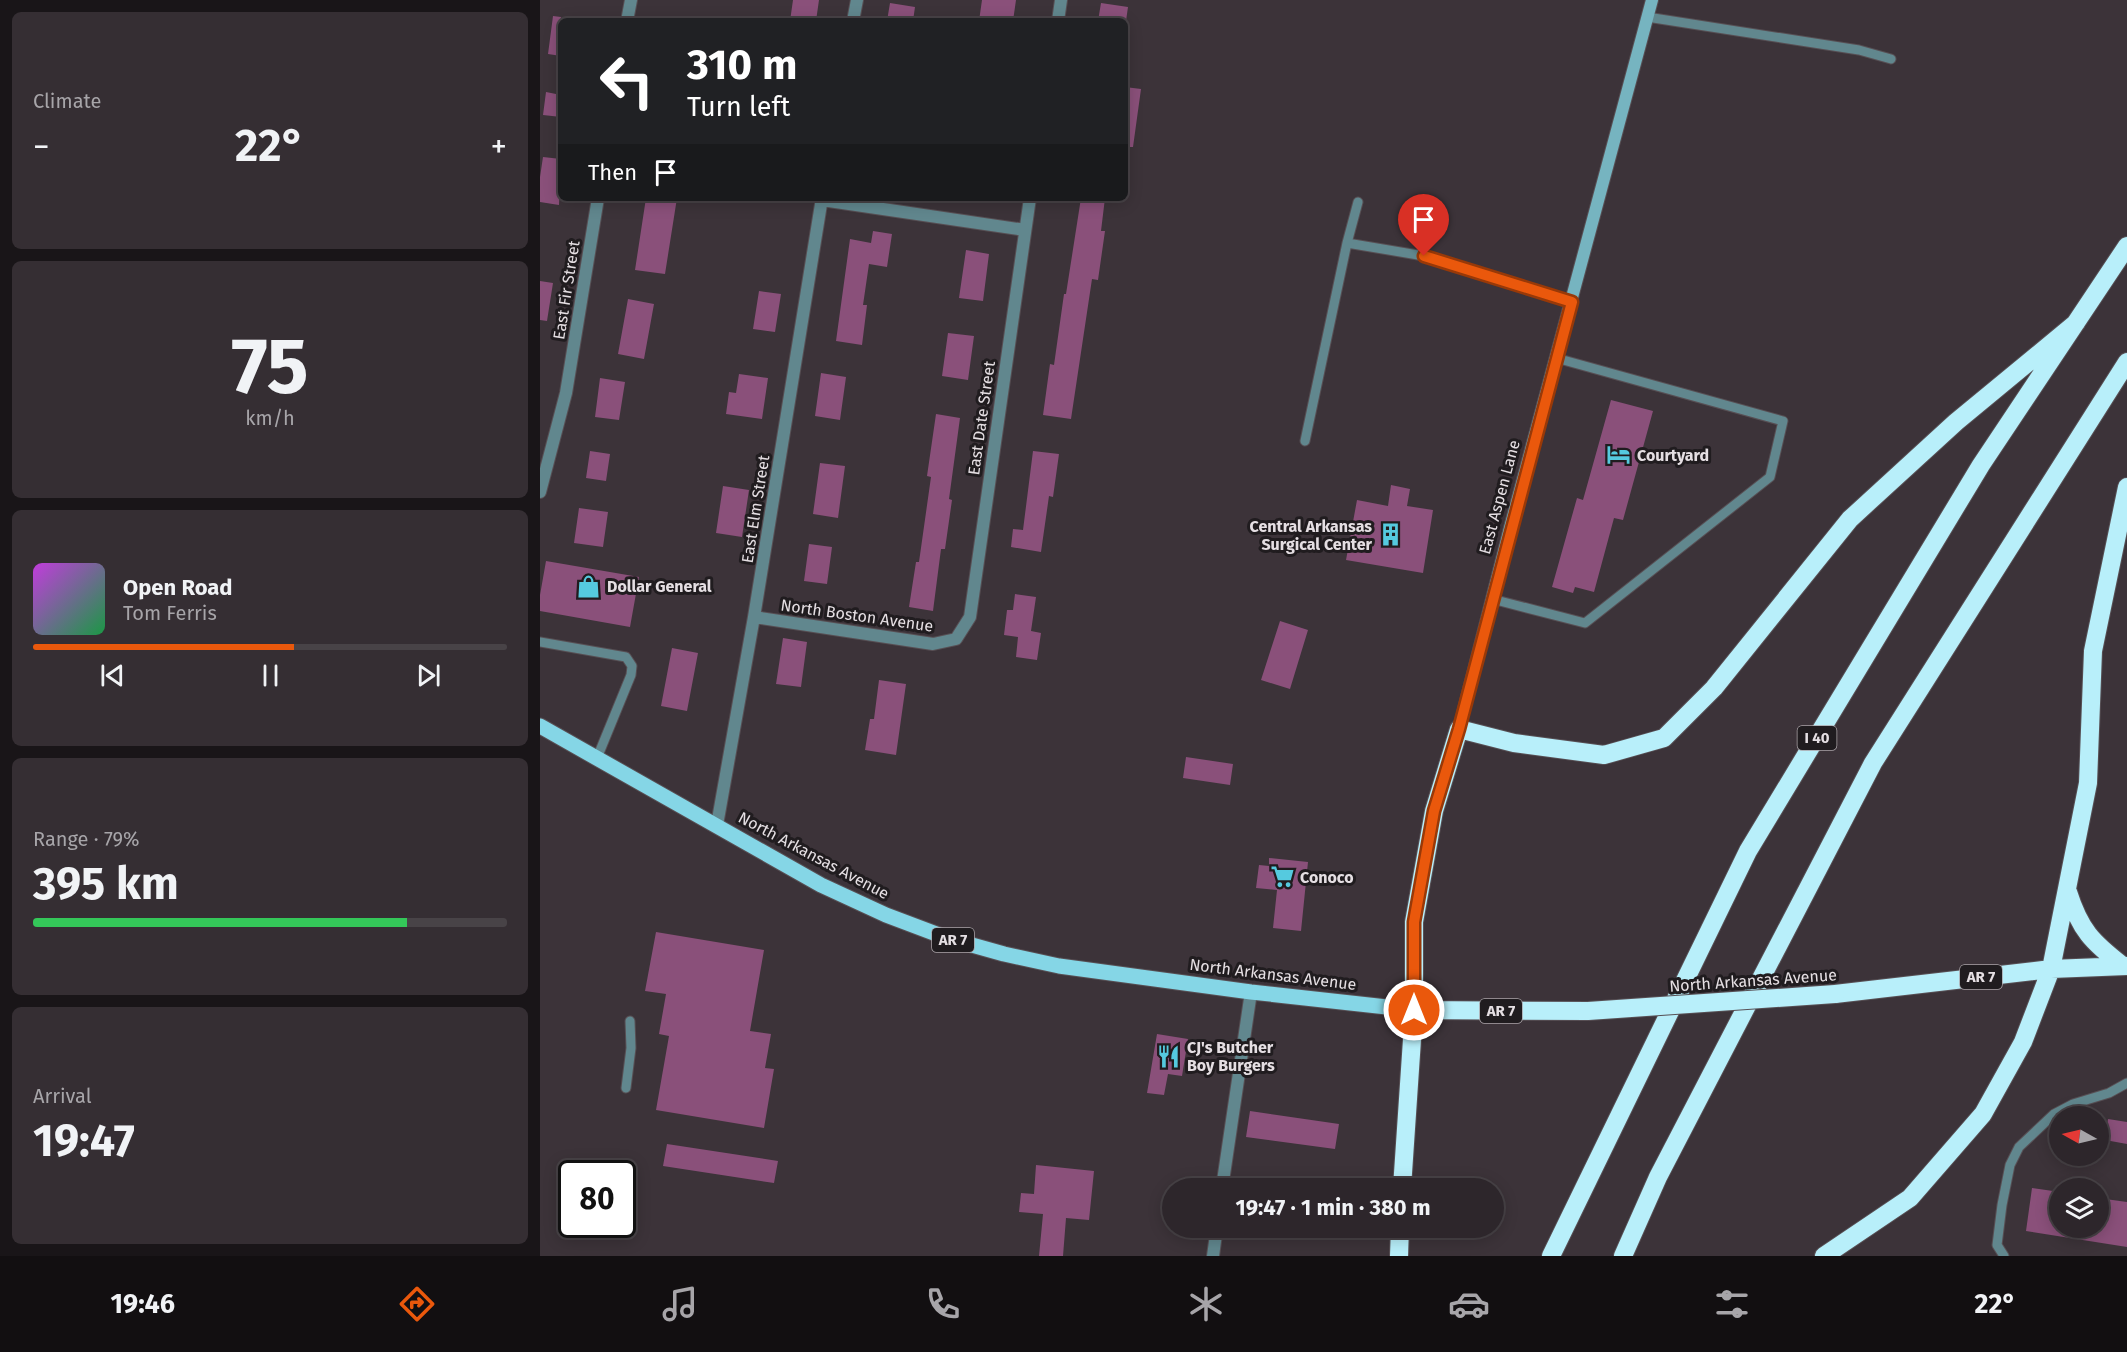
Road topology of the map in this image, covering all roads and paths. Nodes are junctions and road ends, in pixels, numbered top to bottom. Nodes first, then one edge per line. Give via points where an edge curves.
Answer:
1 (631, 0) edge
2 (857, 0) edge
3 (1061, 0) edge
4 (1652, 0) edge
5 (1647, 17) junction
6 (628, 18) edge
7 (854, 18) edge
8 (1058, 18) edge
9 (1891, 59) dead end
10 (598, 201) edge
11 (822, 201) edge
12 (835, 201) edge
13 (1030, 201) edge
14 (1358, 202) dead end
15 (1025, 230) junction
16 (1347, 243) junction
17 (2127, 246) edge
18 (1572, 302) junction
19 (2076, 323) junction
20 (1556, 358) junction
21 (2127, 362) edge
22 (1305, 441) dead end
23 (2127, 487) edge
24 (540, 492) edge
25 (1492, 599) junction
26 (754, 617) junction
27 (956, 639) joint
28 (540, 642) edge
29 (540, 726) edge
30 (1459, 729) junction
31 (597, 758) junction
32 (717, 825) junction
33 (2067, 890) junction
34 (2125, 966) edge
35 (2051, 969) junction
36 (1251, 992) junction
37 (1414, 1010) junction
38 (630, 1021) dead end
39 (2127, 1083) edge
40 (626, 1088) dead end
41 (1223, 1178) edge
42 (1402, 1178) edge
43 (1215, 1238) edge
44 (1400, 1238) edge
45 (1213, 1256) edge
46 (1399, 1256) edge
47 (1551, 1256) edge
48 (1623, 1256) edge
49 (1824, 1256) edge
50 (2004, 1256) edge

1 - 6 street
2 - 7 street
3 - 8 street
4 - 5 street, East Aspen Lane
5 - 9 lane via 1859,50
5 - 18 street, East Aspen Lane
10 - 24 street, East Fir Street via 566,393
11 - 26 street, East Elm Street
12 - 15 street
13 - 15 street, East Date Street
14 - 16 lane
15 - 27 street, East Date Street via 970,617
16 - 18 lane via 1424,256
16 - 22 lane
17 - 19 highway, I 40
18 - 20 street, East Aspen Lane
19 - 30 highway via 1956,422 1850,519 1714,688 1664,738 1604,755 1514,743
19 - 47 highway, I 40 via 1982,465 1748,851
20 - 25 street, East Aspen Lane
20 - 25 lane via 1783,421 1770,477 1585,623
21 - 48 highway via 1873,763 1658,1177
23 - 33 highway via 2093,651 2088,783
25 - 30 street, East Aspen Lane
26 - 27 street, North Boston Avenue via 933,644
26 - 32 street, East Elm Street
28 - 31 lane via 626,657 632,666
29 - 31 main road, North Arkansas Avenue / AR 7
30 - 37 highway, East Aspen Lane via 1434,811 1414,922
31 - 32 main road, North Arkansas Avenue / AR 7
32 - 36 main road, North Arkansas Avenue / AR 7 via 821,885 947,938 1059,966
33 - 34 highway via 2076,917 2097,946
33 - 35 highway
34 - 35 highway, North Arkansas Avenue / AR 7
35 - 37 highway, North Arkansas Avenue / AR 7, bridge via 1834,994 1588,1011
35 - 49 highway via 2023,1042 1983,1114 1910,1197
36 - 37 main road, North Arkansas Avenue / AR 7
36 - 41 street
37 - 42 highway, East Aspen Lane
38 - 40 lane
39 - 50 lane via 2054,1114 2019,1147 2010,1165 2002,1205 1998,1245
43 - 45 street
44 - 46 highway

